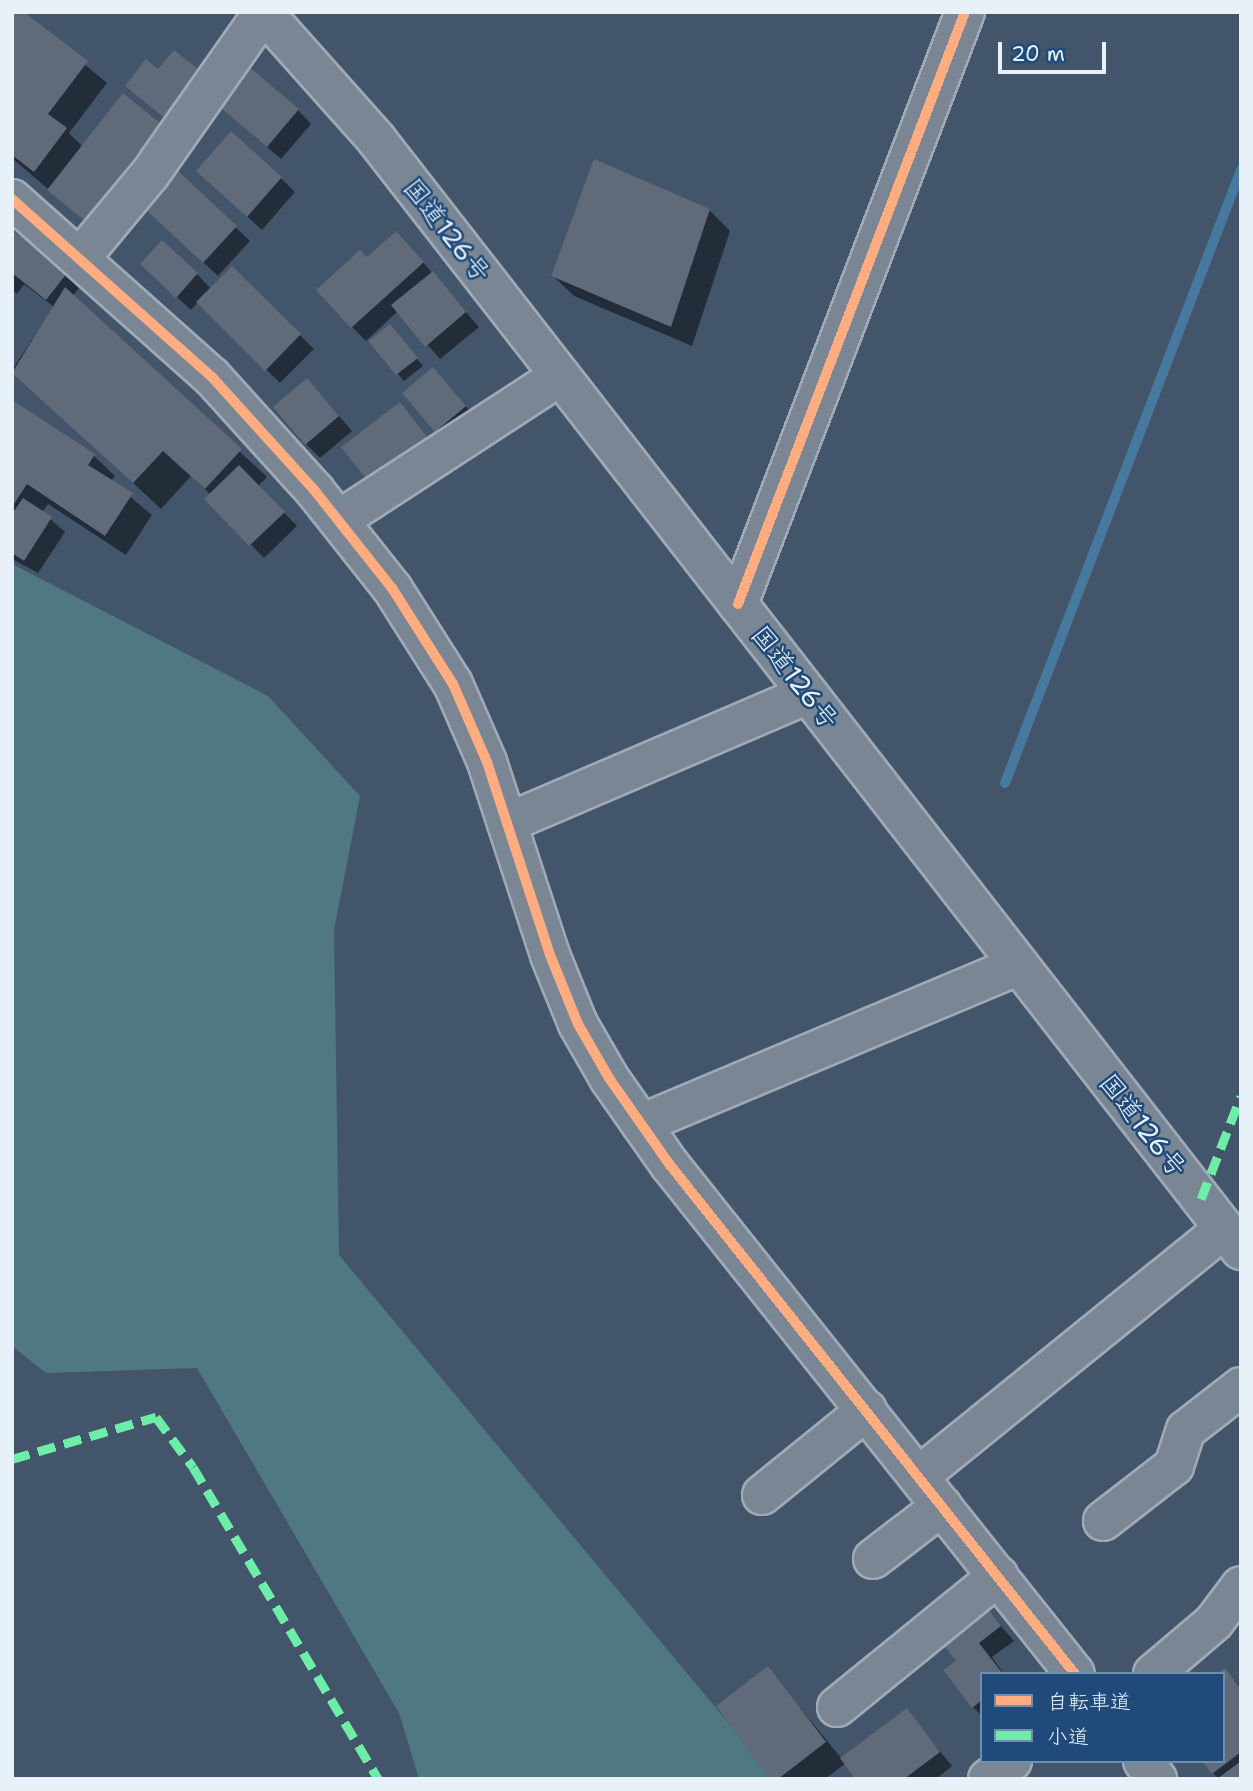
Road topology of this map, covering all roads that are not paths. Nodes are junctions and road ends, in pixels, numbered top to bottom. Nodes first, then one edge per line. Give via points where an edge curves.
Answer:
1 (263, 12) edge
2 (965, 12) edge
3 (12, 199) edge
4 (81, 257) junction
5 (560, 376) junction
6 (339, 520) junction
7 (738, 604) junction
8 (807, 694) junction
9 (507, 823) junction
10 (1019, 965) junction
11 (641, 1124) junction
12 (1233, 1239) edge
13 (1241, 1387) edge
14 (867, 1410) junction
15 (919, 1476) junction
16 (762, 1495) dead end
17 (942, 1506) junction
18 (1103, 1521) dead end
19 (873, 1559) dead end
20 (998, 1576) junction
21 (1241, 1586) edge
22 (1073, 1672) edge
23 (1155, 1672) edge
24 (837, 1707) dead end
25 (1009, 1763) edge
26 (1145, 1763) edge
27 (988, 1779) edge
28 (1157, 1779) edge

1 - 4 main road via 150,174
1 - 5 main road, 国道126号 via 376,139
2 - 7 main road
3 - 4 main road
4 - 6 main road via 212,377
5 - 6 main road
5 - 7 main road, 国道126号
6 - 9 main road via 392,588 453,684
7 - 8 main road, 国道126号
8 - 9 main road
8 - 10 main road, 国道126号
9 - 11 main road via 578,1024
10 - 11 main road
10 - 12 main road, 国道126号
11 - 14 main road
12 - 15 main road
13 - 18 main road via 1186,1430 1174,1466
14 - 15 main road
14 - 16 main road
15 - 17 main road
17 - 19 main road
17 - 20 main road
20 - 22 main road
20 - 24 main road
21 - 23 main road via 1214,1622
25 - 27 main road
26 - 28 main road

